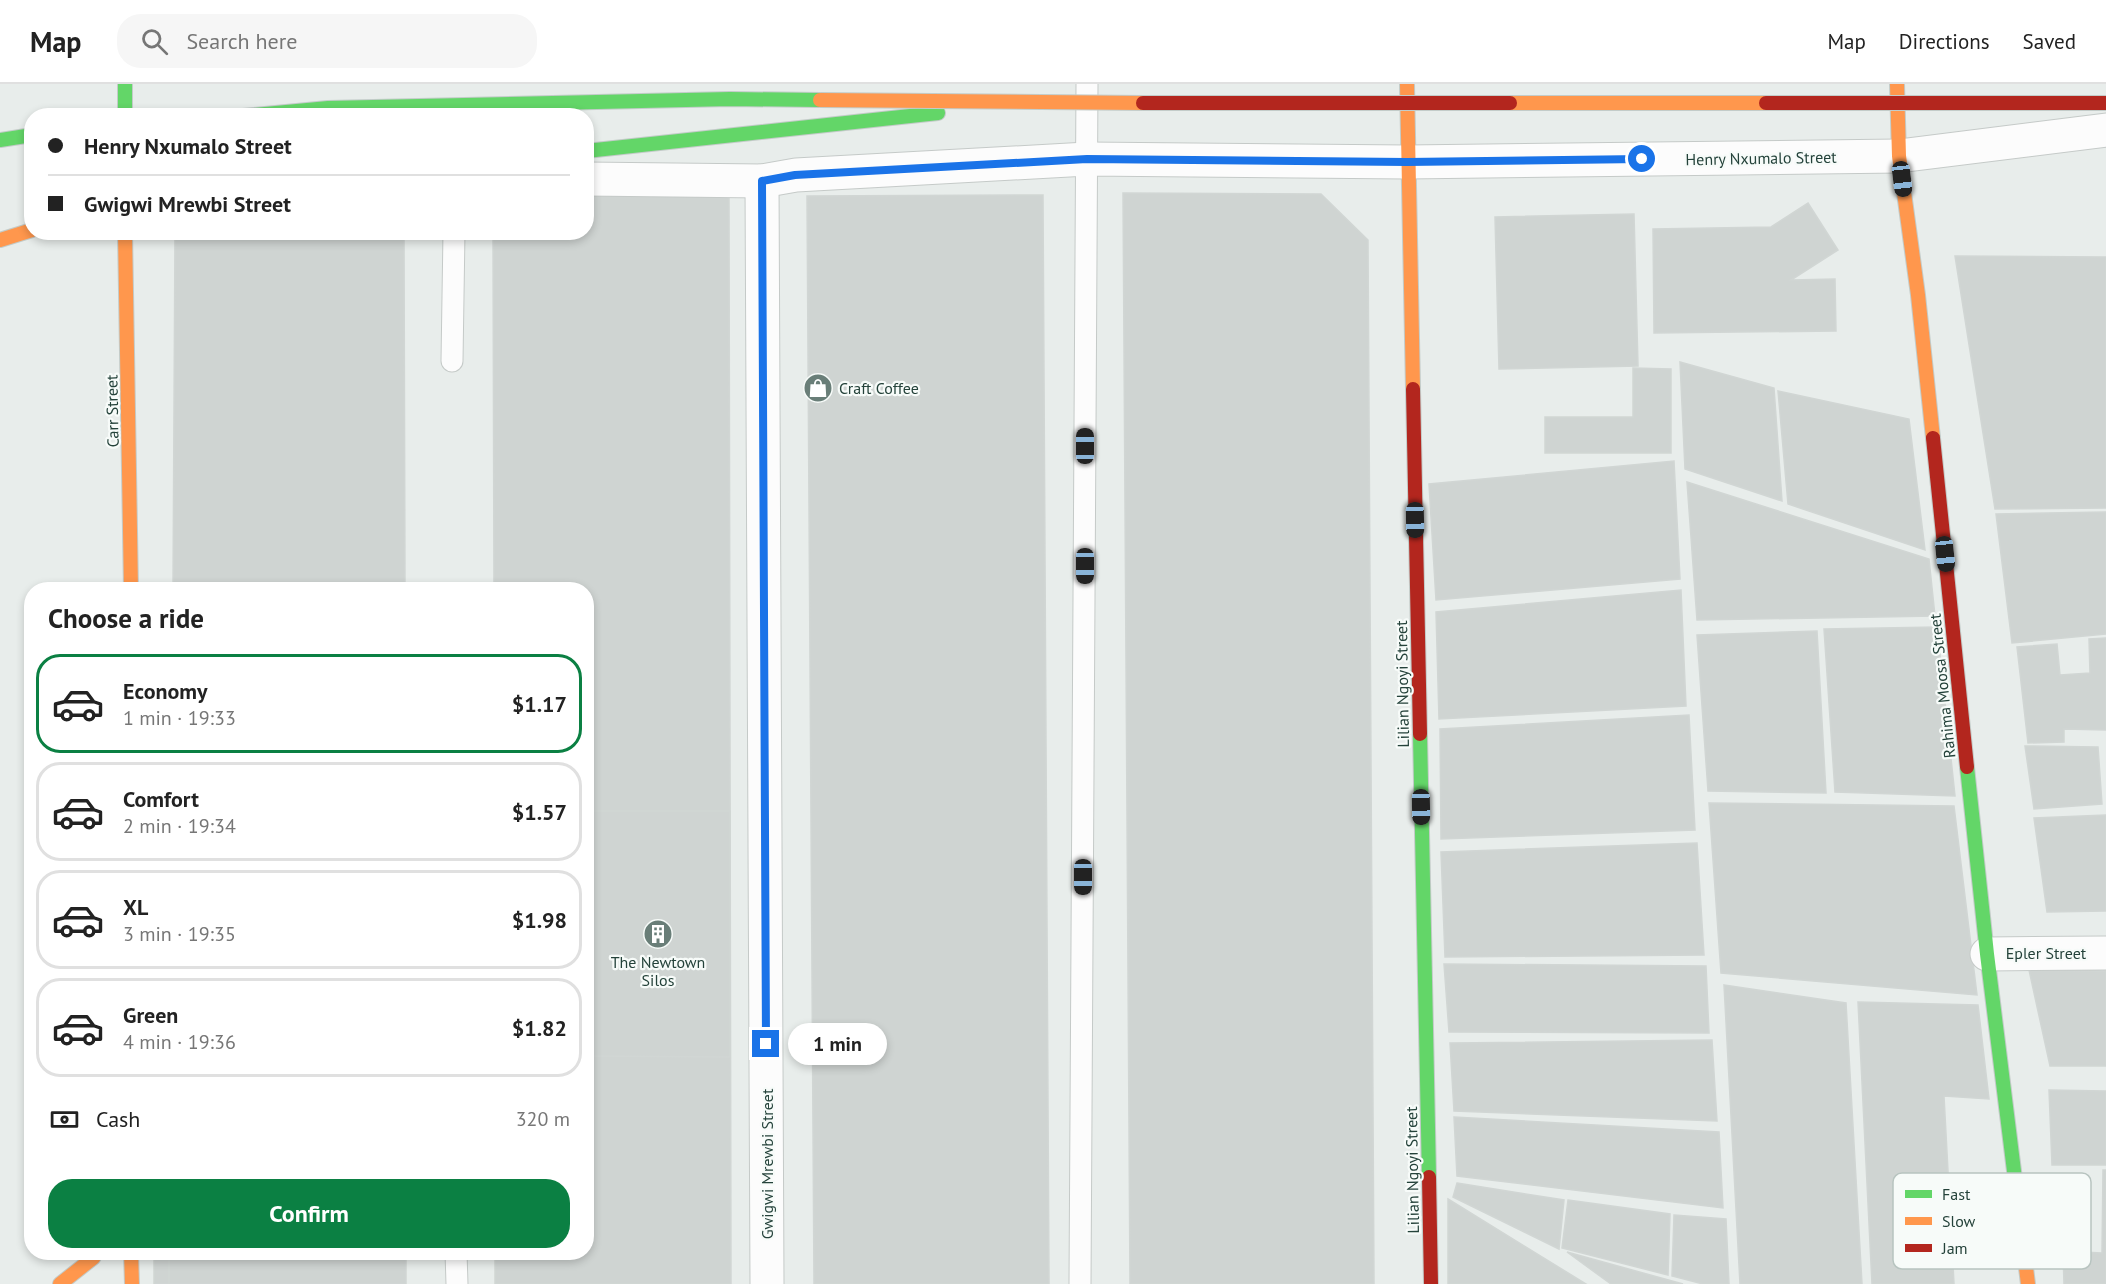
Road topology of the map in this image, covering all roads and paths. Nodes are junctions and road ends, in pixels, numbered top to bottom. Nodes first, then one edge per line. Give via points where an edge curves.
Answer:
1 (125, 84) edge
2 (1087, 84) edge
3 (1407, 84) edge
4 (1897, 84) edge
5 (1032, 103) junction
6 (2106, 103) edge
7 (125, 108) edge
8 (328, 108) edge
9 (2106, 130) edge
10 (24, 136) edge
11 (0, 140) edge
12 (594, 150) edge
13 (1899, 156) junction
14 (1087, 159) junction
15 (1407, 162) junction
16 (594, 179) edge
17 (762, 181) junction
18 (24, 232) edge
19 (0, 240) edge
20 (125, 240) edge
21 (454, 240) edge
22 (452, 361) dead end
23 (131, 582) edge
24 (2106, 953) edge
25 (1987, 954) junction
26 (2014, 1173) edge
27 (90, 1260) edge
28 (131, 1260) edge
29 (456, 1260) edge
30 (2026, 1269) edge
31 (60, 1284) edge
32 (132, 1284) edge
33 (457, 1284) edge
34 (767, 1284) edge
35 (1080, 1284) edge
36 (1431, 1284) edge
37 (2028, 1284) edge

1 - 7 main road
2 - 14 lane
3 - 15 main road, Lilian Ngoyi Street
4 - 13 main road, Rahima Moosa Street
5 - 6 main road, bridge
5 - 8 main road, bridge via 730,99
5 - 12 main road, bridge
9 - 13 street, Henry Nxumalo Street
10 - 11 main road
13 - 15 street, Henry Nxumalo Street
13 - 25 main road, Rahima Moosa Street via 1918,295
14 - 15 street, Henry Nxumalo Street
14 - 17 street, Henry Nxumalo Street via 795,175
14 - 35 lane
15 - 36 main road, Lilian Ngoyi Street
16 - 17 street, Henry Nxumalo Street
17 - 34 street, Gwigwi Mrewbi Street
18 - 19 main road
20 - 23 main road, Carr Street
21 - 22 lane
24 - 25 street, Epler Street
25 - 26 main road, Rahima Moosa Street
27 - 31 main road
28 - 32 main road
29 - 33 lane
30 - 37 main road, Rahima Moosa Street

